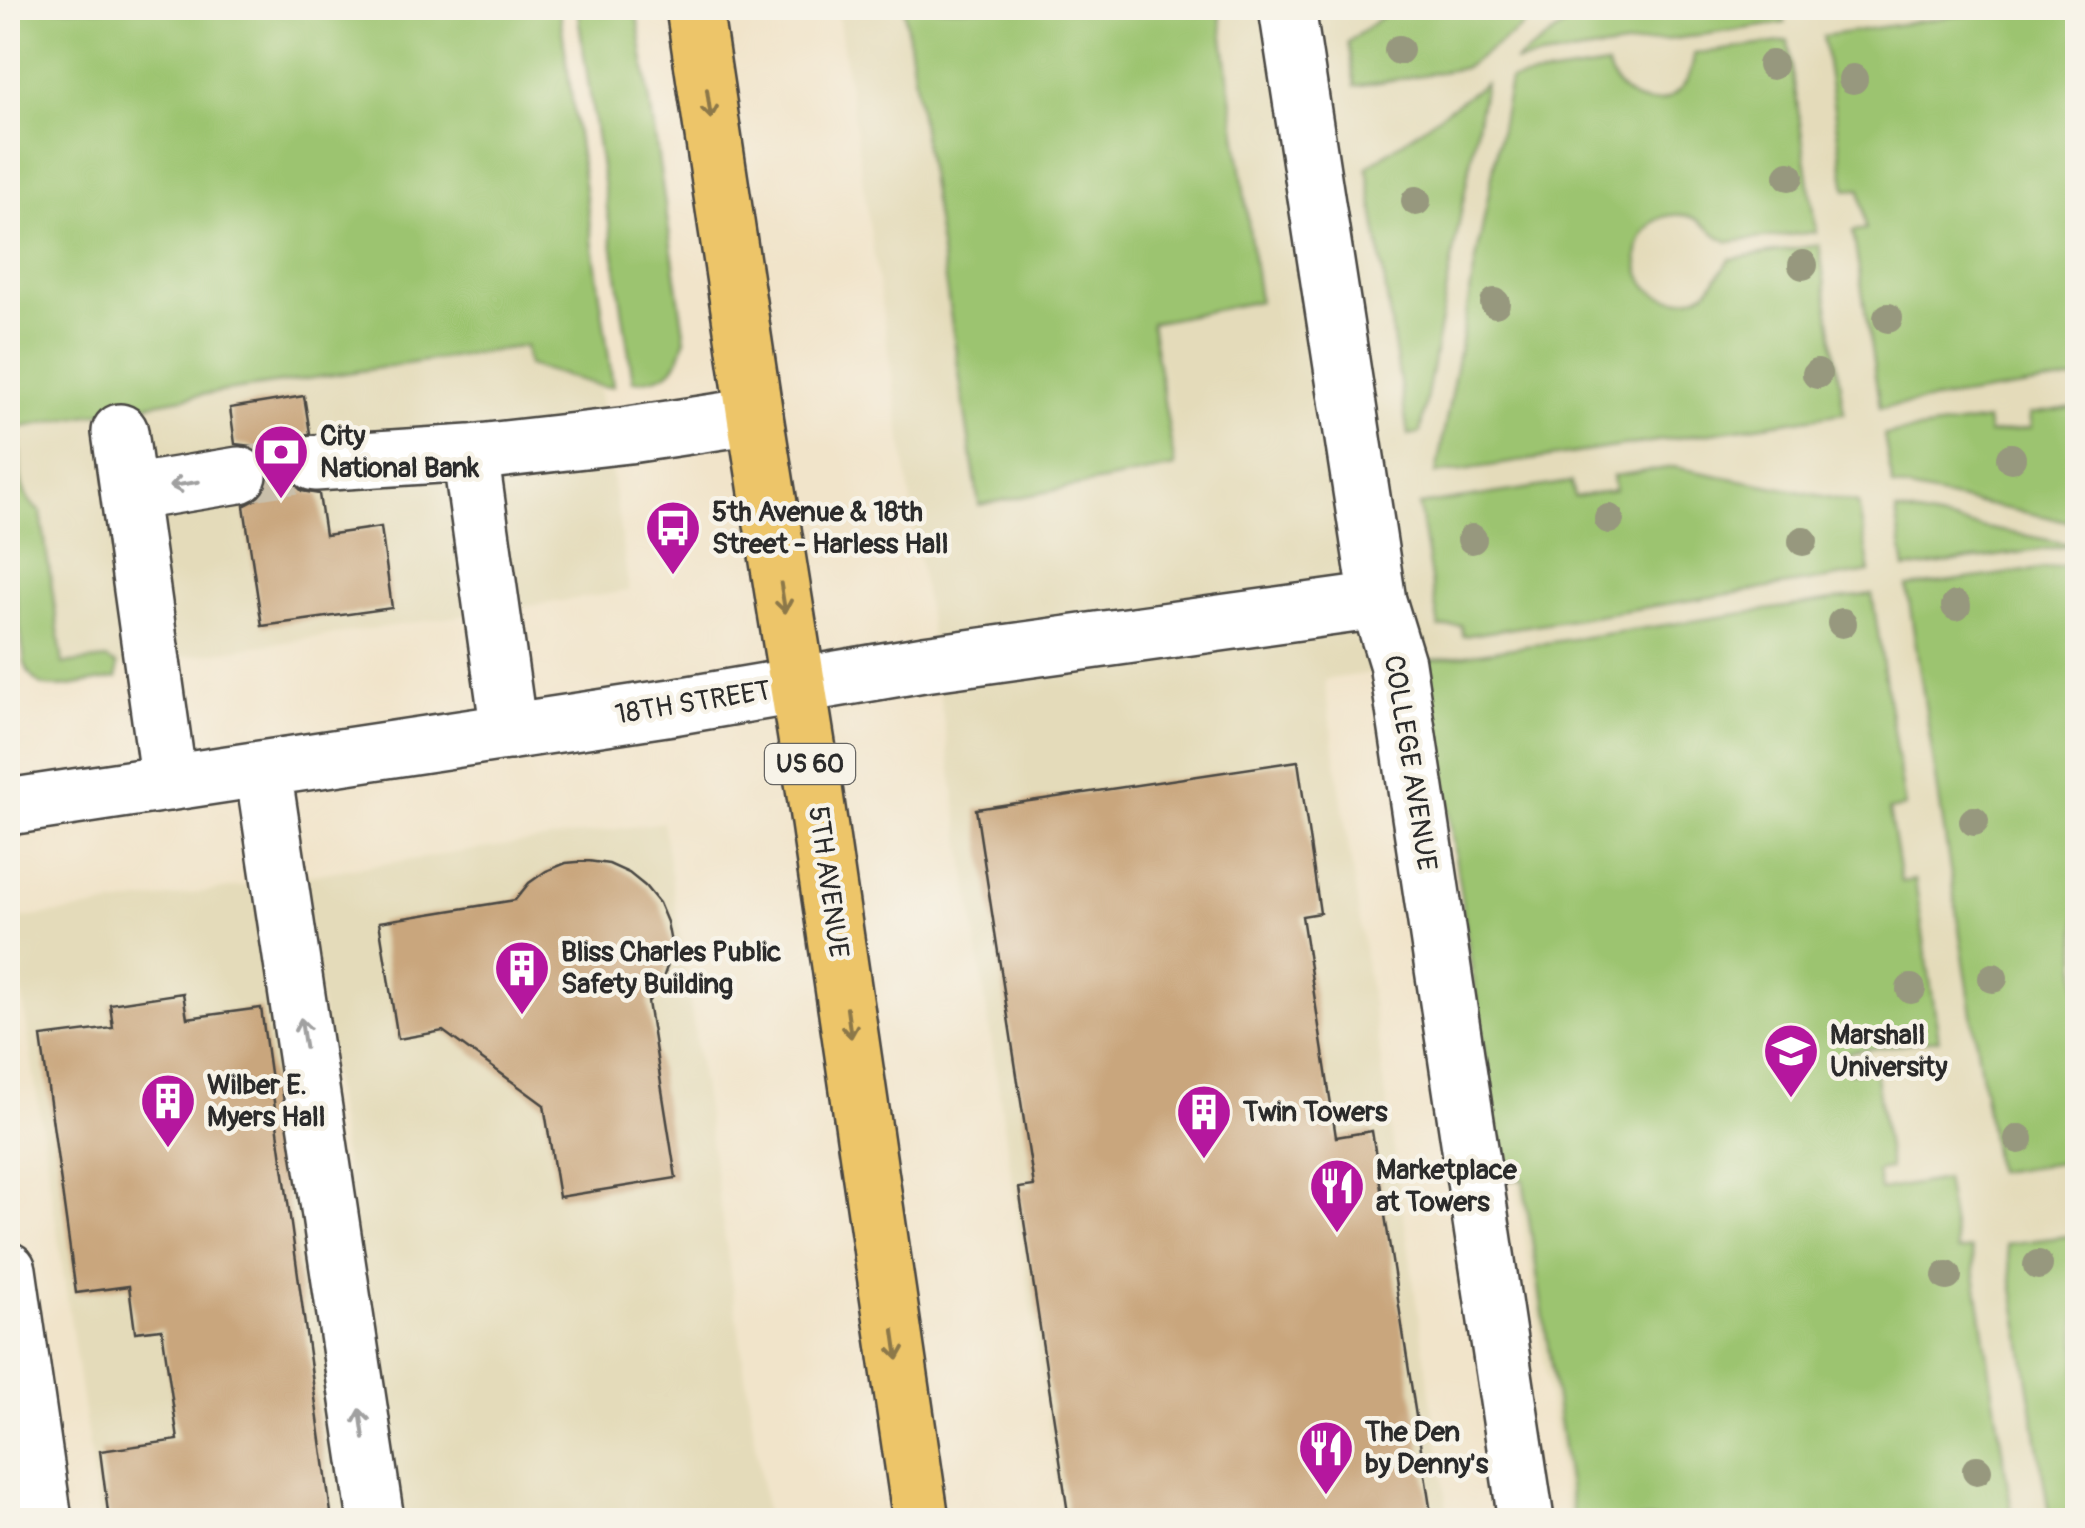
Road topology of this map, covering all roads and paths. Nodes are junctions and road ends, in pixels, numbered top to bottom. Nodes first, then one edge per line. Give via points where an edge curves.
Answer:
1 (694, 8) edge
2 (1287, 8) edge
3 (755, 416) junction
4 (120, 432) dead end
5 (470, 453) junction
6 (315, 464) tunnel mouth
7 (239, 475) tunnel mouth
8 (128, 494) junction
9 (1378, 601) junction
10 (798, 686) junction
11 (509, 732) junction
12 (263, 770) junction
13 (169, 783) junction
14 (8, 807) edge
15 (8, 1270) edge
16 (44, 1520) edge
17 (376, 1520) edge
18 (922, 1520) edge
19 (1526, 1520) edge

1 -> 3 main road, 5TH AVENUE / US 60
2 - 9 street, COLLEGE AVENUE
3 - 5 street
3 -> 10 main road, 5TH AVENUE / US 60
4 - 8 street
5 - 6 street
5 - 11 street
7 -> 8 street
8 - 13 street
9 - 10 street, 18TH STREET
9 - 19 street, COLLEGE AVENUE via 1396,663
10 - 11 street, 18TH STREET
10 -> 18 main road, 5TH AVENUE / US 60
11 - 12 street, 18TH STREET
12 - 13 street, 18TH STREET
17 -> 12 street
13 - 14 street, 18TH STREET
15 - 16 street

